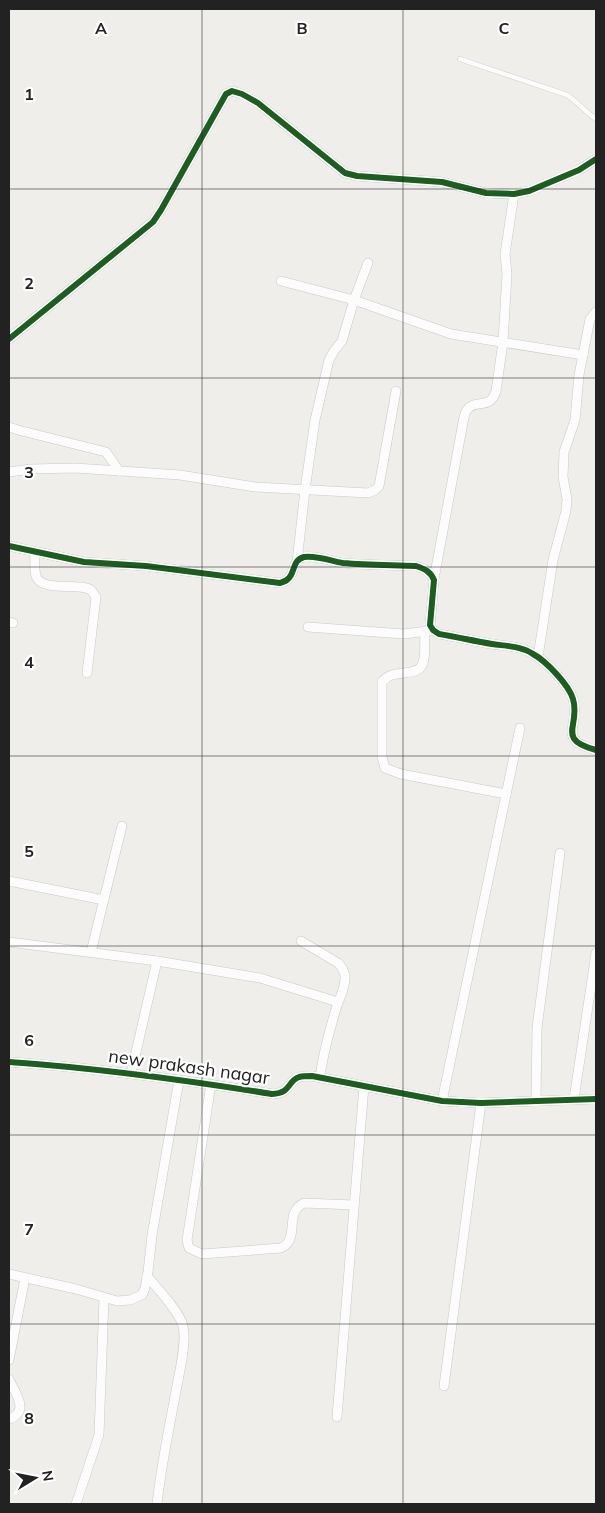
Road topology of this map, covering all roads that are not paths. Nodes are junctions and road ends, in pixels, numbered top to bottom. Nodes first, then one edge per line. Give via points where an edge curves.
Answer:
1 (460, 59) dead end
2 (596, 119) edge
3 (596, 159) edge
4 (514, 194) junction
5 (368, 263) dead end
6 (280, 281) dead end
7 (354, 300) junction
8 (596, 312) edge
9 (9, 339) edge
10 (503, 342) junction
11 (583, 355) junction
12 (396, 391) dead end
13 (9, 427) edge
14 (119, 470) junction
15 (9, 472) edge
16 (305, 490) junction
17 (9, 546) edge
18 (35, 552) junction
19 (297, 562) junction
20 (434, 580) junction
21 (308, 627) dead end
22 (429, 631) junction
23 (538, 658) junction
24 (86, 672) dead end
25 (520, 728) dead end
26 (596, 750) edge
27 (506, 794) junction
28 (122, 826) dead end
29 (560, 853) dead end
30 (9, 881) edge
31 (104, 900) junction
32 (301, 941) dead end
33 (9, 942) edge
34 (90, 952) junction
35 (596, 953) edge
36 (157, 961) junction
37 (338, 1002) junction
38 (9, 1062) edge
39 (131, 1074) junction
40 (320, 1077) junction
41 (179, 1080) junction
42 (211, 1084) junction
43 (364, 1086) junction
44 (596, 1099) edge
45 (574, 1100) junction
46 (442, 1101) junction
47 (536, 1101) junction
48 (481, 1103) junction
49 (354, 1205) junction
50 (9, 1274) edge
51 (147, 1276) junction
52 (25, 1278) junction
53 (104, 1298) junction
54 (9, 1360) edge
55 (9, 1379) edge
56 (444, 1386) dead end
57 (337, 1417) dead end
58 (9, 1419) edge
59 (76, 1504) edge
60 (157, 1504) edge

1 - 2 lane via 567,95
3 - 4 street via 579,170
4 - 9 street via 486,192 442,182 370,178 345,172 258,103 232,91 226,94 153,222
4 - 10 street via 505,254 508,274
5 - 7 street
6 - 7 street
7 - 10 street via 451,334
7 - 16 street via 342,341 330,360 315,420
8 - 11 street via 590,319
10 - 11 street
10 - 20 street via 494,398 490,402 474,404 467,409 464,418
11 - 23 street via 575,420 564,452 566,512 553,560
12 - 16 street via 379,486 368,493
13 - 14 street via 106,452
14 - 15 street via 56,468
14 - 16 street via 180,474 255,488
16 - 19 street
17 - 18 street
18 - 19 street via 84,562 146,566 280,584 287,582
18 - 24 street via 36,577 41,582 85,588 96,597
19 - 20 street via 303,557 310,557 343,563 416,566 432,574
20 - 22 street
21 - 22 street via 403,634
22 - 23 street via 526,650
22 - 27 street via 423,665 411,672 393,674 382,682 382,757 385,768 401,774
23 - 26 street via 570,692 574,701 572,731 576,742
25 - 27 street
27 - 46 street
28 - 31 street
29 - 47 street via 537,1028
30 - 31 street
31 - 34 street
32 - 37 street via 343,967 344,984
33 - 34 street
34 - 36 street
35 - 45 street
36 - 37 street via 260,978
36 - 39 street
37 - 40 street via 324,1049
38 - 39 street, new prakash nagar
39 - 41 street, new prakash nagar
40 - 42 street, new prakash nagar via 299,1077 281,1094
40 - 43 street, new prakash nagar
41 - 42 street, new prakash nagar
41 - 51 street
42 - 49 street via 187,1240 189,1248 202,1254 213,1254 281,1248 290,1240 297,1206 304,1203
43 - 46 street, new prakash nagar
43 - 49 street
44 - 45 street, new prakash nagar
45 - 47 street, new prakash nagar
46 - 48 street, new prakash nagar
47 - 48 street, new prakash nagar
48 - 56 street
49 - 57 street
50 - 52 street
51 - 53 street via 142,1295 130,1300
51 - 60 street via 180,1317 184,1334
52 - 53 street via 76,1288
52 - 54 street
53 - 59 street via 99,1435
55 - 58 street via 18,1396 20,1409

